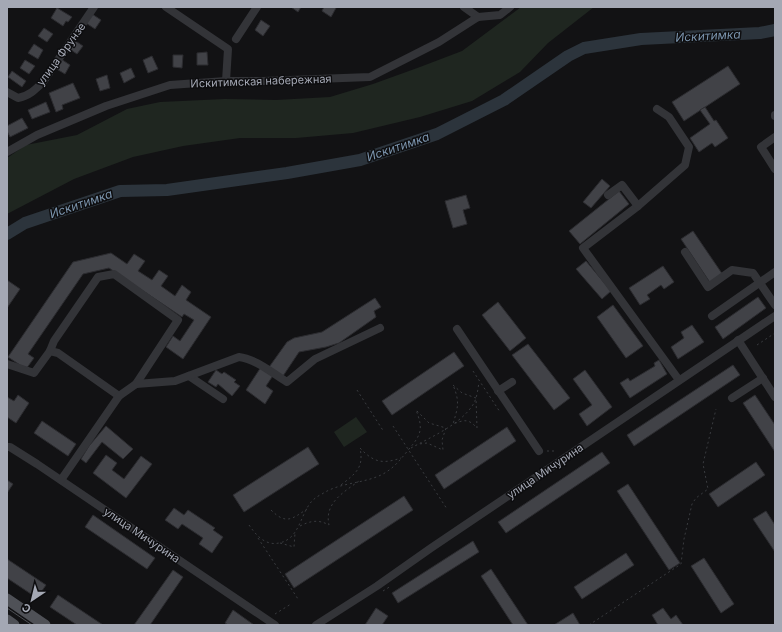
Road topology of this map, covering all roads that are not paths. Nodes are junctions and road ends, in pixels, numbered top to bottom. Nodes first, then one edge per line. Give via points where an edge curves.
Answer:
1 (94, 7) edge
2 (166, 7) edge
3 (257, 7) edge
4 (464, 7) edge
5 (510, 7) edge
6 (478, 16) junction
7 (236, 39) dead end
8 (226, 81) junction
9 (7, 92) edge
10 (657, 109) dead end
11 (775, 137) edge
12 (7, 152) edge
13 (775, 169) edge
14 (608, 195) dead end
15 (638, 206) junction
16 (685, 252) dead end
17 (775, 272) edge
18 (760, 282) junction
19 (775, 305) edge
20 (712, 316) dead end
21 (775, 316) edge
22 (380, 328) dead end
23 (457, 329) dead end
24 (738, 340) junction
25 (50, 351) junction
26 (7, 364) edge
27 (189, 376) junction
28 (763, 378) junction
29 (679, 380) junction
30 (512, 382) dead end
31 (136, 384) junction
32 (498, 391) junction
33 (119, 396) junction
34 (775, 397) edge
35 (732, 398) dead end
36 (223, 399) dead end
37 (8, 447) edge
38 (539, 451) road end
39 (61, 480) junction
40 (7, 599) edge
41 (7, 620) edge
42 (14, 625) edge
43 (45, 625) edge
44 (275, 625) edge
45 (316, 625) edge

1 - 9 street, улица Фрунзе via 43,82 33,92 18,98
2 - 8 street via 228,49
3 - 7 street
4 - 6 street
5 - 6 street via 500,15
6 - 8 street, Искитимская набережная via 439,42 370,77
8 - 12 street, Искитимская набережная via 170,84 106,106 37,135
10 - 15 street via 670,116 689,147 685,165
11 - 13 street via 761,147
14 - 15 street via 622,185
15 - 29 street via 583,248
16 - 18 street via 708,286 732,270 753,273
17 - 18 street
18 - 19 street
18 - 20 street
21 - 24 street, улица Мичурина
22 - 27 street via 315,359 287,382 246,358 210,367
23 - 32 street
24 - 28 street
24 - 29 street, улица Мичурина
25 - 26 street via 34,373
25 - 31 street via 54,341 98,277 114,274 178,320
25 - 33 street via 58,353
27 - 31 street via 175,381
27 - 36 street
28 - 34 street
28 - 35 street
29 - 45 street, улица Мичурина
30 - 32 street
31 - 33 street
32 - 38 street
33 - 39 street
37 - 39 street, улица Мичурина
39 - 44 street, улица Мичурина
40 - 43 main road
41 - 42 main road

